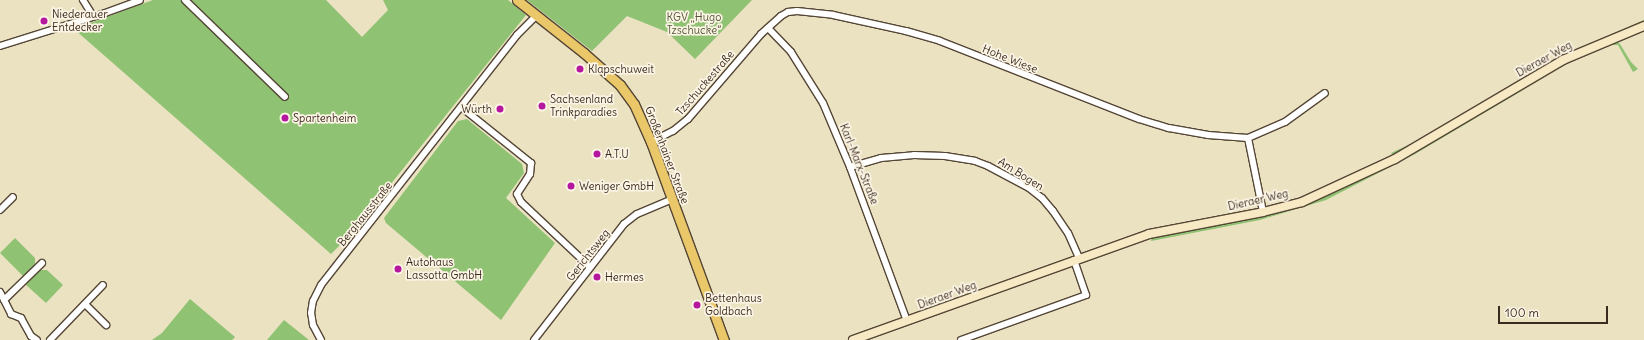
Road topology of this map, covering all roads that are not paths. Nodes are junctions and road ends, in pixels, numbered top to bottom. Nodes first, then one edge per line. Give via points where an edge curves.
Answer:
1 (83, 0) edge
2 (140, 0) edge
3 (185, 0) edge
4 (517, 0) edge
5 (536, 15) junction
6 (93, 16) junction
7 (1644, 26) edge
8 (768, 28) junction
9 (0, 46) edge
10 (1325, 93) dead end
11 (285, 97) dead end
12 (461, 107) junction
13 (1248, 138) junction
14 (651, 142) junction
15 (850, 167) junction
16 (13, 197) dead end
17 (672, 199) junction
18 (0, 210) edge
19 (1263, 212) junction
20 (1076, 259) junction
21 (42, 263) dead end
22 (590, 267) junction
23 (103, 286) dead end
24 (0, 292) edge
25 (4, 300) junction
26 (85, 304) junction
27 (907, 321) junction
28 (106, 325) dead end
29 (37, 340) edge
30 (50, 340) edge
31 (321, 340) edge
32 (534, 340) edge
33 (724, 340) edge
34 (853, 340) edge
35 (961, 340) edge

1 - 6 street
2 - 6 street
3 - 11 street
4 - 5 main road, Großenhainer Straße
5 - 12 street, Berghausstraße
5 - 14 main road, Großenhainer Straße via 584,52 620,85 634,104
6 - 9 street
7 - 19 main road, Dieraer Weg via 1563,60 1395,159 1302,202
8 - 13 street, Hohe Wiese via 788,12 833,15 871,22 940,41 1139,119 1208,135
8 - 14 street, Tzschuckestraße via 688,119 673,131
8 - 15 street, Karl-Marx-Straße via 791,52 812,84
10 - 13 street, Hohe Wiese via 1285,122
12 - 22 street via 531,163 530,174 518,194 521,202
12 - 31 street, Berghausstraße via 317,292 311,313 313,326
13 - 19 street
14 - 17 main road, Großenhainer Straße
15 - 20 street, Am Bogen via 881,158 914,155 945,156 975,161 1002,171 1042,198 1053,211 1068,233
15 - 27 street, Karl-Marx-Straße
16 - 18 street
17 - 22 street, Gerichtsweg via 630,219
17 - 33 main road, Großenhainer Straße
19 - 20 main road, Dieraer Weg via 1149,234
20 - 27 main road, Dieraer Weg
20 - 35 street, Am Bogen via 1086,295
21 - 25 street
22 - 32 street, Gerichtsweg
23 - 26 street
24 - 25 street
25 - 29 street via 11,314 21,318 31,336
26 - 28 street
26 - 30 street
27 - 34 main road, Dieraer Weg

